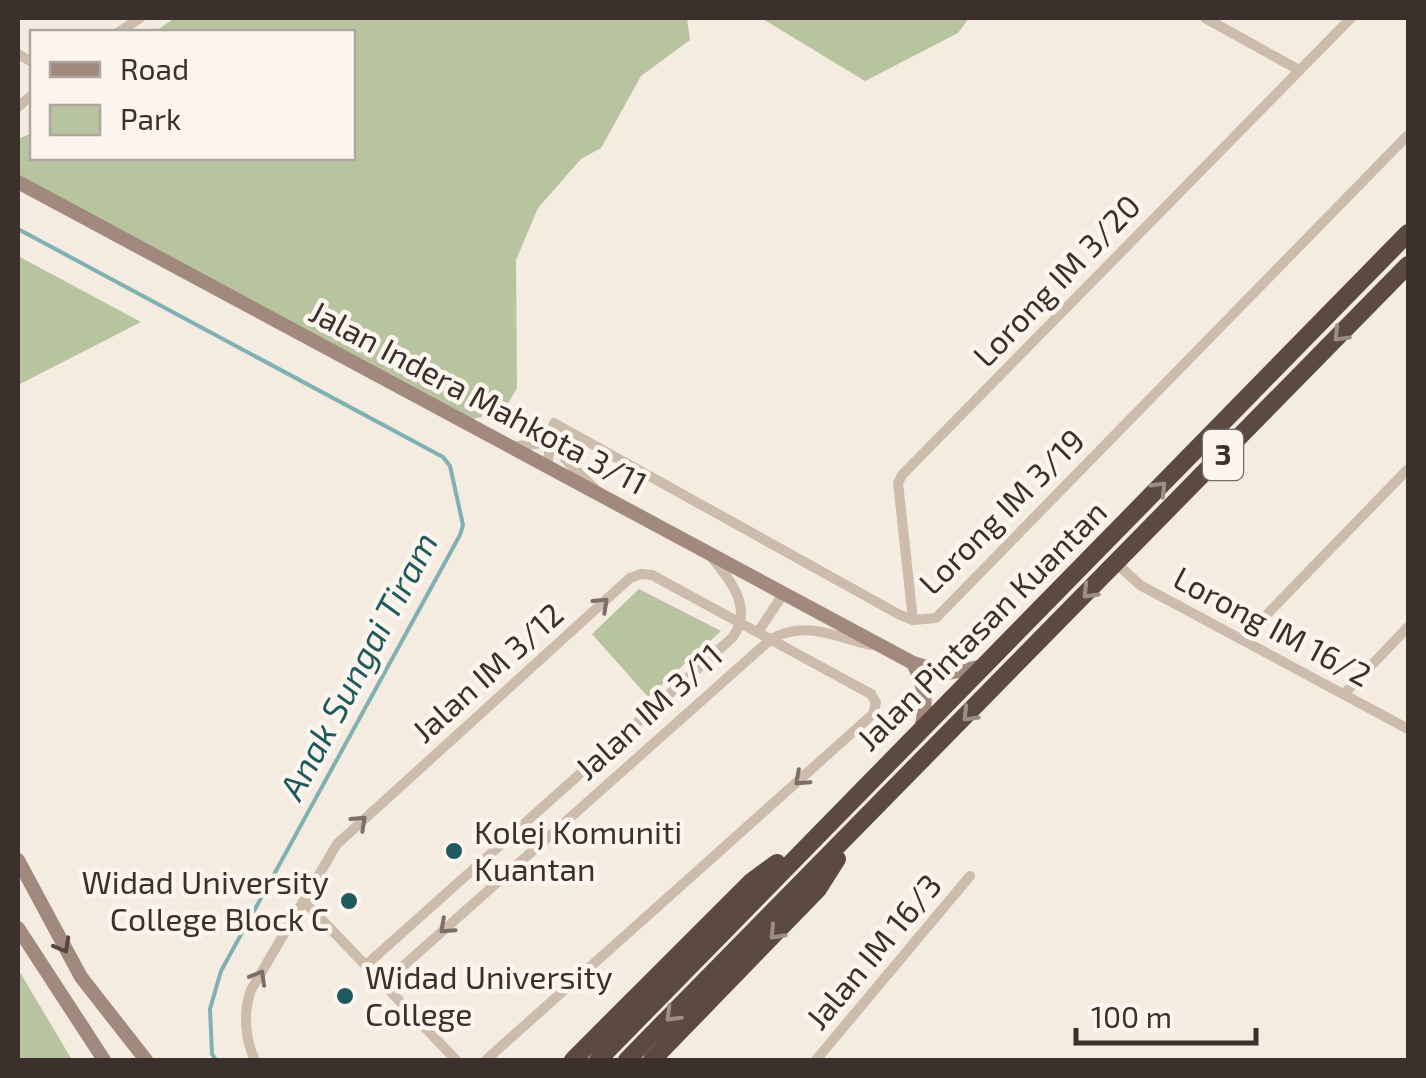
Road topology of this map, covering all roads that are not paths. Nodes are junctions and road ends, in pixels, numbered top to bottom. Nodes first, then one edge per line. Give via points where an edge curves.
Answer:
1 (1206, 18) edge
2 (1351, 18) edge
3 (1299, 70) junction
4 (1408, 136) edge
5 (18, 182) edge
6 (1408, 233) edge
7 (1408, 265) edge
8 (552, 437) junction
9 (509, 448) junction
10 (547, 466) junction
11 (1408, 469) edge
12 (598, 492) junction
13 (688, 540) junction
14 (1117, 564) junction
15 (784, 593) junction
16 (913, 620) junction
17 (740, 622) junction
18 (1408, 627) edge
19 (758, 632) junction
20 (771, 639) junction
21 (1242, 640) junction
22 (886, 649) junction
23 (913, 662) junction
24 (990, 662) junction
25 (1344, 694) junction
26 (1408, 729) edge
27 (920, 732) junction
28 (530, 818) junction
29 (856, 828) junction
30 (818, 833) junction
31 (547, 837) junction
32 (18, 860) edge
33 (970, 876) dead end
34 (304, 901) junction
35 (18, 928) edge
36 (366, 965) junction
37 (383, 984) junction
38 (132, 1054) edge
39 (98, 1057) edge
40 (146, 1060) edge
41 (255, 1060) edge
42 (456, 1060) edge
43 (486, 1060) edge
44 (572, 1060) edge
45 (598, 1060) edge
46 (627, 1060) edge
47 (652, 1060) edge
48 (816, 1060) edge

1 - 3 street
2 - 3 street, Lorong IM 3/20
3 - 16 street, Lorong IM 3/20 via 902,476
4 - 16 street, Lorong IM 3/19 via 936,618
5 - 9 street, Jalan Indera Mahkota 3/11
24 -> 6 highway, Jalan Pintasan Kuantan / 3
7 -> 14 highway, Jalan Pintasan Kuantan / 3
8 - 9 street
8 - 10 street
8 - 12 street
8 - 16 street, Lorong IM 3/19 via 554,423
9 - 10 street, Jalan Indera Mahkota 3/11
10 - 12 street, Jalan Indera Mahkota 3/11
11 - 21 street
12 - 13 street, Jalan Indera Mahkota 3/11
13 - 15 street, Jalan Indera Mahkota 3/11
13 - 17 street, Jalan IM 3/11 via 731,584
14 - 21 street, Lorong IM 16/2 via 1140,585
14 -> 29 highway, Jalan Pintasan Kuantan / 3
15 - 19 street
15 - 22 street, Jalan Indera Mahkota 3/11
17 - 19 street, Jalan IM 3/12
17 - 28 street, Jalan IM 3/11 via 732,638
34 -> 17 street, Jalan IM 3/12 via 337,844 630,578 652,575
18 - 25 street
19 - 20 street, Jalan IM 3/12
20 - 22 street, Jalan IM 3/11 via 813,629
20 - 31 street, Jalan IM 3/11
20 -> 43 street, Jalan IM 3/12 via 871,694 874,714
21 - 25 street, Lorong IM 16/2
22 - 23 street, Jalan Indera Mahkota 3/11
23 - 24 street, Jalan Indera Mahkota 3/11 via 947,673
23 - 27 street via 927,690
24 - 27 highway, Jalan Pintasan Kuantan / 3
25 - 26 street, Lorong IM 16/2
27 - 30 highway, Jalan Pintasan Kuantan / 3
28 - 31 street
28 - 36 street, Jalan IM 3/11
29 -> 46 highway, Jalan Pintasan Kuantan / 3
29 -> 47 highway via 818,889
30 - 44 highway via 751,882
30 - 45 highway, Jalan Pintasan Kuantan / 3
31 -> 37 street, Jalan IM 3/11
32 -> 38 street via 72,963
33 - 48 street, Jalan IM 16/3
34 - 36 street
41 -> 34 street, Jalan IM 3/12 via 247,1001
35 - 39 street
36 - 37 street
37 - 42 street
38 - 40 street

